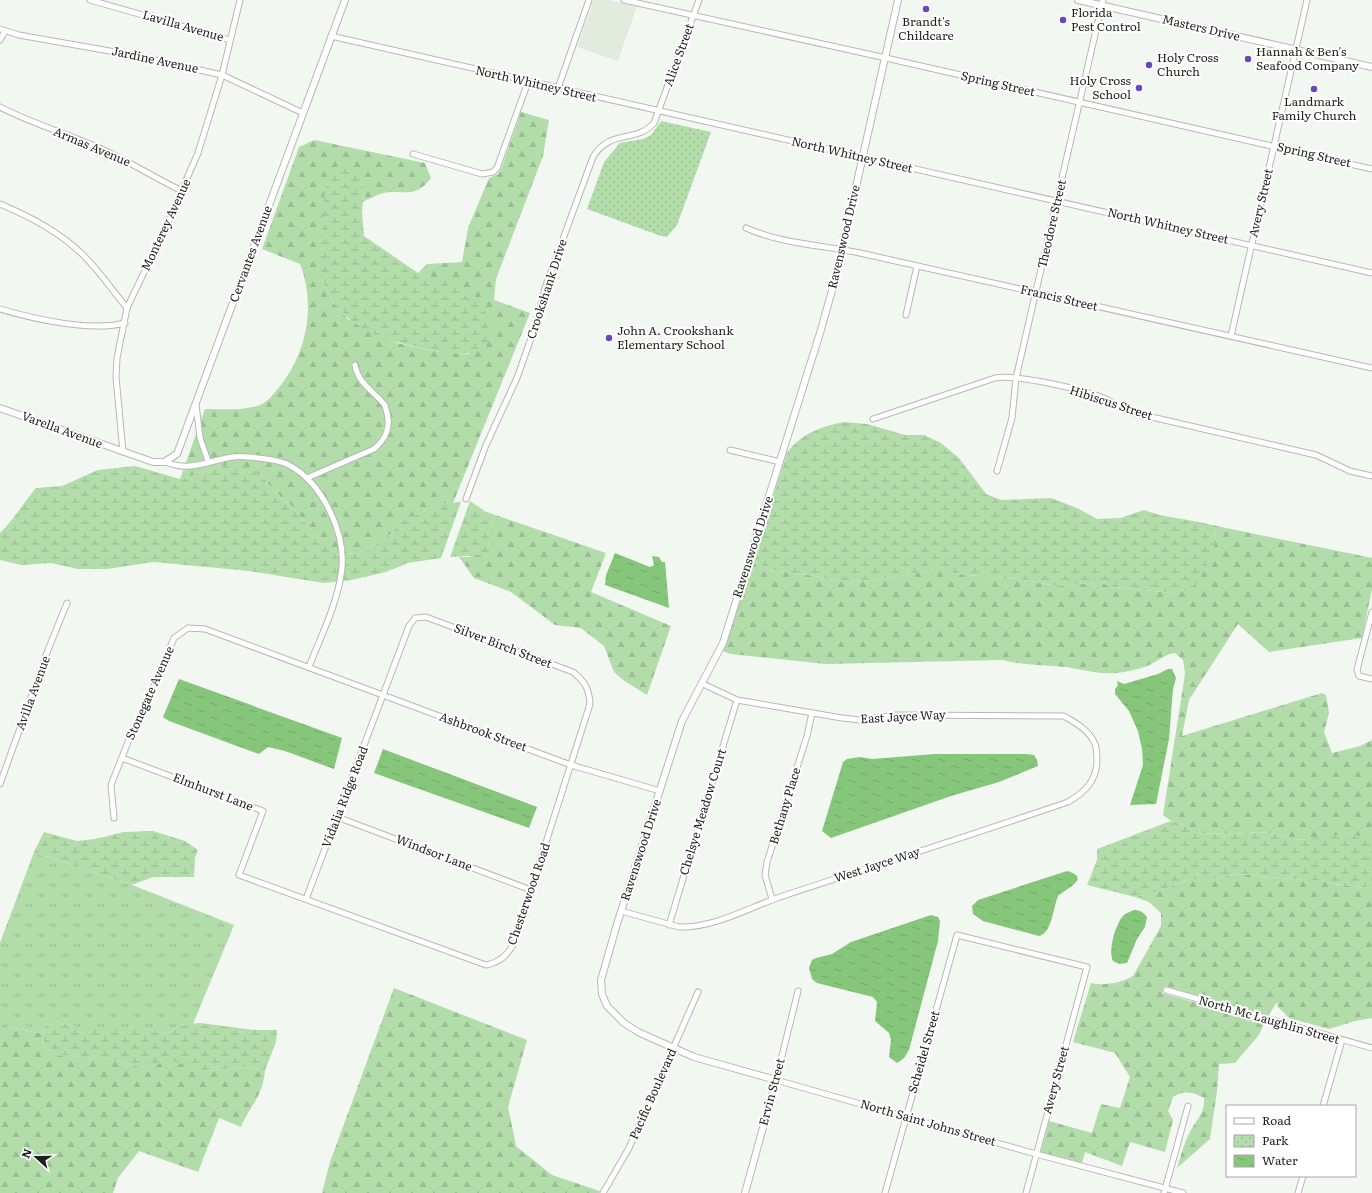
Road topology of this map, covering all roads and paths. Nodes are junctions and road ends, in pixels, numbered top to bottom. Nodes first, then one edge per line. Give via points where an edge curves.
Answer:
1 (90, 0) edge
2 (240, 0) edge
3 (345, 0) edge
4 (589, 0) edge
5 (624, 0) edge
6 (699, 0) edge
7 (898, 0) edge
8 (1078, 0) edge
9 (1307, 0) edge
10 (1102, 3) edge
11 (693, 16) junction
12 (3, 30) edge
13 (331, 36) junction
14 (0, 40) edge
15 (230, 40) junction
16 (1296, 50) junction
17 (886, 58) junction
18 (1372, 67) edge
19 (222, 75) junction
20 (528, 82) junction
21 (558, 88) junction
22 (1079, 102) junction
23 (0, 107) edge
24 (659, 111) junction
25 (303, 113) junction
26 (1274, 146) junction
27 (413, 154) dead end
28 (862, 157) junction
29 (1372, 169) edge
30 (182, 191) junction
31 (1057, 201) junction
32 (0, 204) edge
33 (746, 228) dead end
34 (1251, 245) junction
35 (842, 249) junction
36 (917, 266) junction
37 (1372, 273) edge
38 (1036, 293) junction
39 (127, 308) junction
40 (0, 309) edge
41 (906, 315) dead end
42 (125, 323) junction
43 (1231, 336) junction
44 (355, 365) dead end
45 (1372, 368) edge
46 (1016, 378) junction
47 (196, 404) junction
48 (0, 408) edge
49 (873, 419) dead end
50 (730, 450) dead end
51 (123, 452) junction
52 (208, 461) junction
53 (164, 462) junction
54 (780, 462) junction
55 (997, 471) dead end
56 (1372, 476) edge
57 (307, 478) junction
58 (466, 499) dead end
59 (67, 603) dead end
60 (1372, 612) edge
61 (309, 667) junction
62 (1372, 679) edge
63 (701, 683) junction
64 (383, 695) junction
65 (737, 700) junction
66 (812, 713) junction
67 (1096, 748) joint
68 (122, 758) junction
69 (571, 765) junction
70 (0, 784) edge
71 (660, 791) junction
72 (337, 817) junction
73 (114, 818) dead end
74 (531, 890) junction
75 (306, 899) junction
76 (772, 899) junction
77 (621, 911) junction
78 (669, 925) junction
79 (957, 935) joint
80 (1166, 990) dead end
81 (798, 991) dead end
82 (698, 992) dead end
83 (1342, 1040) junction
84 (1372, 1048) edge
85 (673, 1049) junction
86 (776, 1080) junction
87 (1323, 1105) edge
88 (1188, 1106) dead end
89 (906, 1116) junction
90 (1036, 1154) junction
91 (1303, 1177) edge
92 (1165, 1191) edge
93 (603, 1193) edge
94 (745, 1193) edge
95 (885, 1193) edge
96 (1026, 1193) edge
97 (1183, 1193) edge
98 (1298, 1193) edge

1 - 15 street, Lavilla Avenue
2 - 15 street, Monterey Avenue
3 - 13 street, Cervantes Avenue
4 - 21 street
5 - 11 street, Spring Street
6 - 11 street, Alice Street
7 - 17 street, Ravenswood Drive
8 - 10 street, Masters Drive
9 - 16 street, Avery Street
10 - 16 street, Masters Drive
10 - 22 street, Theodore Street
11 - 17 street, Spring Street
11 - 24 street, Alice Street
12 - 14 street
12 - 19 street, Jardine Avenue
13 - 20 street, North Whitney Street
13 - 25 street, Cervantes Avenue
15 - 19 street, Monterey Avenue
16 - 18 street, Masters Drive
16 - 26 street, Avery Street
17 - 22 street, Spring Street
17 - 28 street, Ravenswood Drive
19 - 25 street, Jardine Avenue
19 - 30 street, Monterey Avenue via 198,153
20 - 21 street, North Whitney Street
20 - 27 street via 497,168 493,172 482,174
21 - 24 street, North Whitney Street
22 - 26 street, Spring Street
22 - 31 street, Theodore Street
23 - 30 street, Armas Avenue via 130,162
24 - 28 street, North Whitney Street
24 - 58 street, Crookshank Drive via 648,129 612,139 593,157 545,288 535,327 517,378 486,445
25 - 47 street, Cervantes Avenue
26 - 29 street, Spring Street
26 - 34 street, Avery Street
28 - 31 street, North Whitney Street
28 - 35 street, Ravenswood Drive
30 - 39 street, Monterey Avenue
31 - 34 street, North Whitney Street
31 - 38 street, Theodore Street
32 - 39 street via 33,219 82,254
33 - 35 street, Francis Street via 768,237
34 - 37 street, North Whitney Street
34 - 43 street, Avery Street
35 - 36 street, Francis Street
35 - 54 street, Ravenswood Drive via 820,333
36 - 38 street, Francis Street
36 - 41 street
38 - 43 street, Francis Street
38 - 46 street, Theodore Street
39 - 42 street, Monterey Avenue
40 - 42 street via 90,327
42 - 51 street, Monterey Avenue via 117,358 116,377
43 - 45 street, Francis Street
44 - 57 street via 368,390 385,406 390,424 386,436 374,449
46 - 49 street, Hibiscus Street via 995,378
46 - 55 street, Theodore Street via 1012,418
46 - 56 street, Hibiscus Street via 1092,395 1130,412 1316,455 1350,471
47 - 52 street via 200,438
47 - 53 street, Cervantes Avenue via 179,451
48 - 51 street, Varella Avenue
50 - 54 street
51 - 53 street via 153,462
52 - 53 street via 182,466
52 - 57 street via 234,456 267,459 285,464
54 - 63 street, Ravenswood Drive via 723,643
57 - 61 street via 321,495 339,536 342,555 340,584
59 - 70 street, Avilla Avenue
60 - 62 street via 1357,670 1362,678
61 - 64 street, Ashbrook Street
61 - 68 street, Stonegate Avenue via 205,629 188,628 174,638
63 - 65 street, East Jayce Way
63 - 71 street, Ravenswood Drive via 682,721
64 - 69 street, Ashbrook Street
64 - 69 street, Silver Birch Street via 409,626 415,618 426,617 573,672 585,682 590,704
64 - 72 street, Vidalia Ridge Road
65 - 66 street, East Jayce Way
65 - 78 street, Chelsye Meadow Court
66 - 67 street, East Jayce Way via 860,720 896,715 1064,716 1085,731
66 - 76 street, Bethany Place via 767,862 765,875
67 - 76 street, West Jayce Way via 1096,769 1092,782 1082,794 1068,802
68 - 73 street, Stonegate Avenue via 112,785
68 - 75 street, Elmhurst Lane via 263,811 239,875
69 - 71 street, Ashbrook Street
69 - 74 street, Chesterwood Road
71 - 77 street, Ravenswood Drive
72 - 74 street, Windsor Lane
72 - 75 street, Vidalia Ridge Road
74 - 75 street, Chesterwood Road via 514,943 508,953 498,962 486,965
76 - 78 street, West Jayce Way via 713,923 689,927
77 - 78 street, West Jayce Way
77 - 85 street, Ravenswood Drive via 601,980 604,1000 624,1023 648,1038
79 - 89 street, Scheidel Street
79 - 90 street, Avery Street via 1087,967
80 - 83 street, North Mc Laughlin Street
81 - 86 street, Ervin Street
82 - 85 street, Pacific Boulevard
83 - 84 street, North Mc Laughlin Street
83 - 87 street
85 - 86 street, North Saint Johns Street
85 - 93 street, Pacific Boulevard via 629,1148
86 - 89 street, North Saint Johns Street
86 - 94 street, Ervin Street
88 - 92 street
89 - 90 street, North Saint Johns Street
89 - 95 street, Scheidel Street
90 - 92 street, North Saint Johns Street
90 - 96 street, Avery Street
91 - 98 street
92 - 97 street, North Saint Johns Street

